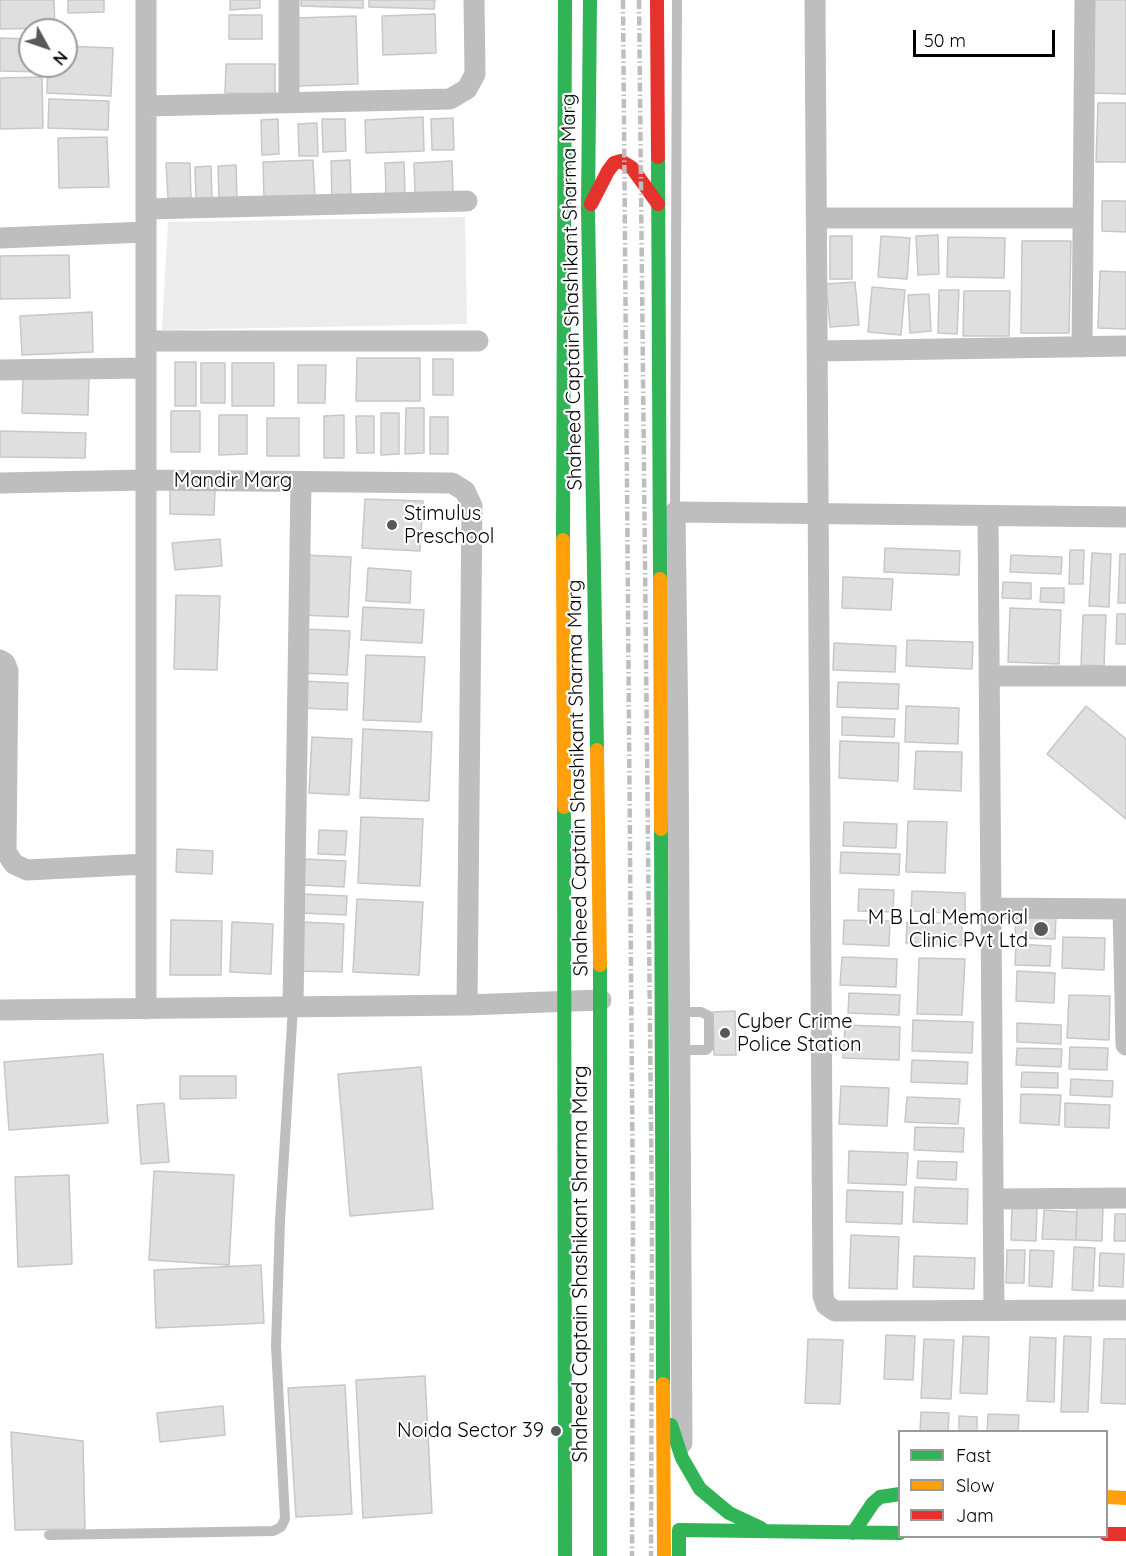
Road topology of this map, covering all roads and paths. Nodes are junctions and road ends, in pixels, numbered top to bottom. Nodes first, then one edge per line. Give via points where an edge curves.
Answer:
1 (146, 0) edge
2 (290, 0) edge
3 (474, 0) edge
4 (565, 0) edge
5 (590, 0) edge
6 (657, 0) edge
7 (677, 0) edge
8 (815, 0) edge
9 (1085, 0) edge
10 (289, 102) junction
11 (146, 106) junction
12 (467, 201) dead end
13 (658, 204) junction
14 (146, 209) junction
15 (588, 209) junction
16 (817, 218) junction
17 (1083, 218) junction
18 (146, 232) junction
19 (0, 238) edge
20 (146, 341) junction
21 (478, 341) dead end
22 (1126, 346) edge
23 (1082, 347) junction
24 (818, 351) junction
25 (146, 368) junction
26 (0, 370) edge
27 (146, 480) junction
28 (301, 482) junction
29 (0, 483) edge
30 (667, 512) junction
31 (818, 514) junction
32 (988, 516) junction
33 (1126, 517) edge
34 (0, 660) edge
35 (989, 676) junction
36 (1126, 676) edge
37 (145, 864) junction
38 (991, 908) junction
39 (1125, 909) edge
40 (601, 1000) junction
41 (563, 1001) junction
42 (467, 1005) junction
43 (293, 1007) junction
44 (146, 1009) junction
45 (0, 1010) edge
46 (679, 1012) junction
47 (1126, 1045) edge
48 (680, 1050) junction
49 (1126, 1198) edge
50 (994, 1199) junction
51 (994, 1310) junction
52 (1126, 1311) edge
53 (664, 1405) junction
54 (682, 1458) junction
55 (898, 1494) edge
56 (1108, 1497) edge
57 (1126, 1498) edge
58 (770, 1532) junction
59 (853, 1533) junction
60 (898, 1533) edge
61 (1108, 1534) edge
62 (1126, 1534) edge
63 (49, 1535) dead end
64 (565, 1556) edge
65 (600, 1556) edge
66 (664, 1556) edge
67 (679, 1556) edge

1 - 11 street
2 - 10 street
3 - 10 street via 475,74 467,89 450,99
4 - 41 main road
5 - 15 main road, Shaheed Captain Shashikant Sharma Marg
6 - 13 main road
7 - 30 lane
8 - 16 street
9 - 17 street
10 - 11 street
11 - 14 street
12 - 14 street
13 - 15 main road via 632,168 621,161 608,171
13 - 30 main road
14 - 18 street
15 - 40 main road, Shaheed Captain Shashikant Sharma Marg
16 - 17 street
16 - 24 street
17 - 23 street
18 - 19 street
18 - 20 street
20 - 21 street
20 - 25 street
22 - 23 street
23 - 24 street
24 - 31 street
25 - 26 street
25 - 27 street
27 - 28 street, Mandir Marg
27 - 29 street, Mandir Marg
27 - 37 street
28 - 42 street, Mandir Marg via 452,483 465,491 472,506
28 - 43 street
30 - 31 street
30 - 46 street
30 - 53 main road
31 - 32 street
31 - 51 street via 823,1296 826,1305 835,1311
32 - 33 street
32 - 35 street
34 - 37 street via 8,671 6,852 14,864 27,870
35 - 36 street
35 - 38 street
37 - 44 street
38 - 39 street
38 - 50 street
39 - 47 street
40 - 41 street
40 - 65 main road, Shaheed Captain Shashikant Sharma Marg
41 - 42 street
41 - 64 main road
42 - 43 street
43 - 44 street
43 - 63 lane via 276,1346 285,1519 282,1527 273,1531
44 - 45 street
46 - 48 street
46 - 48 lane via 709,1016 709,1047
48 - 54 street
49 - 50 street
50 - 51 street
51 - 52 street
53 - 54 main road
53 - 66 main road
54 - 58 main road via 700,1489 729,1512
55 - 59 main road via 880,1497 873,1503
56 - 57 main road
58 - 59 main road
58 - 67 main road via 680,1530
59 - 60 main road
61 - 62 main road

